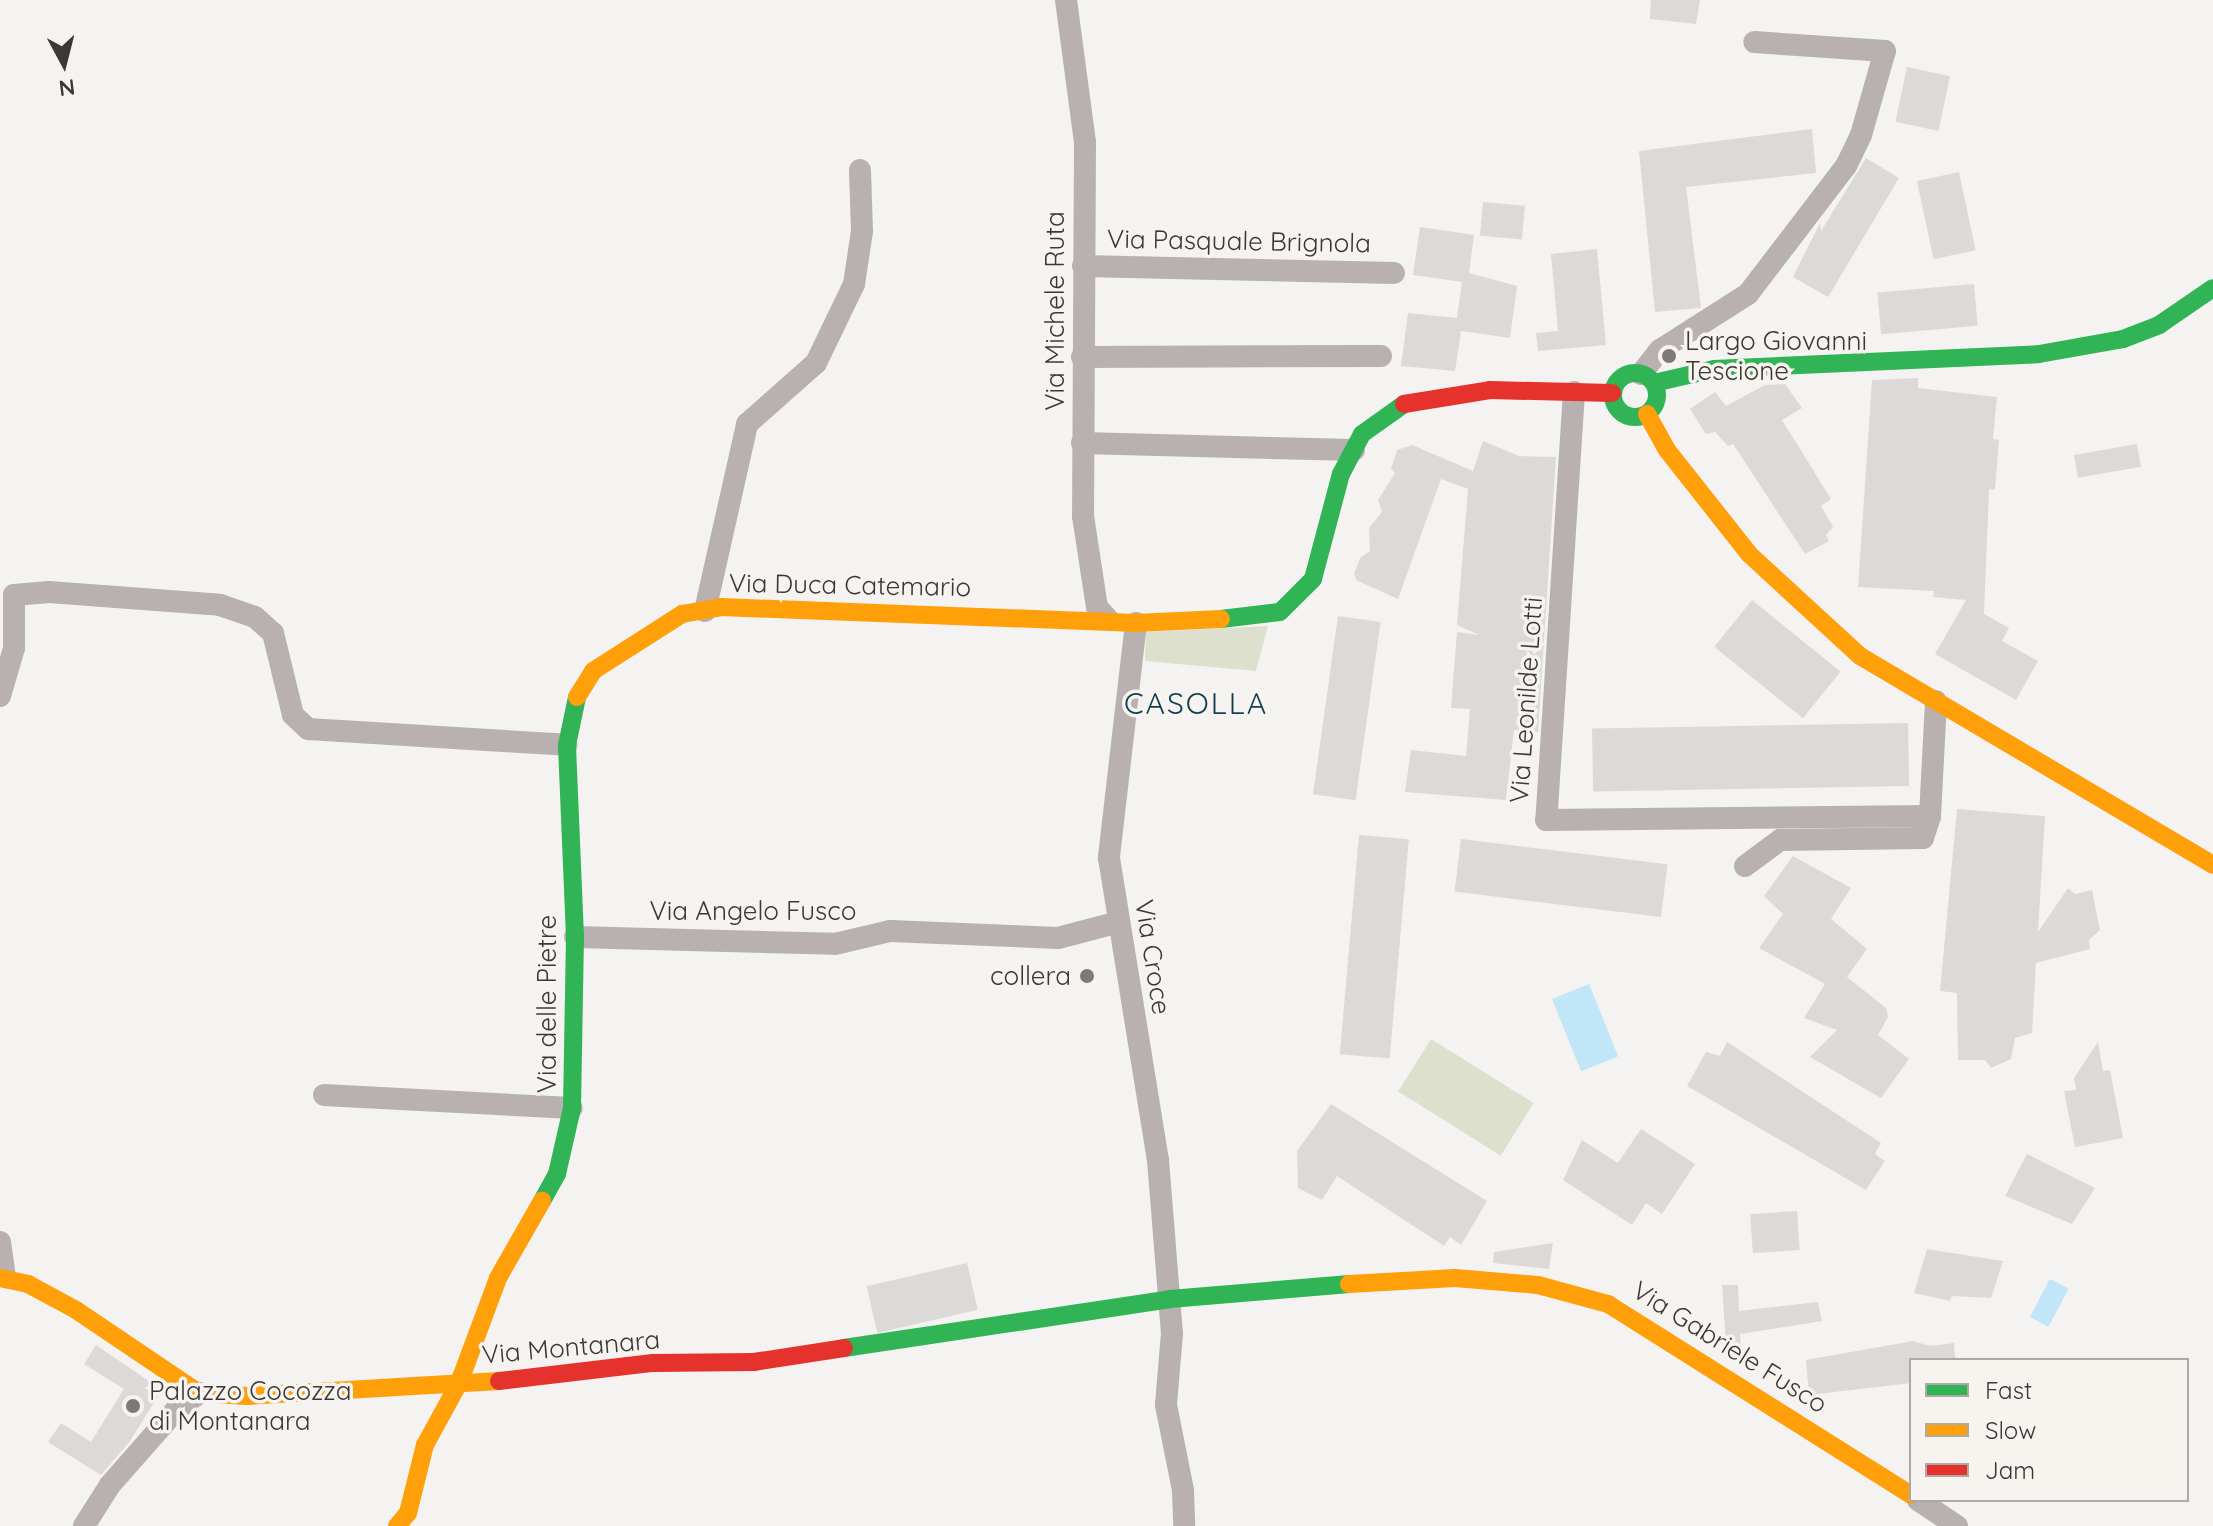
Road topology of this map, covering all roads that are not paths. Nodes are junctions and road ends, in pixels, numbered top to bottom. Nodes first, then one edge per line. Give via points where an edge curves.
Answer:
1 (1066, 0) edge
2 (1754, 42) dead end
3 (860, 170) dead end
4 (1083, 266) junction
5 (1394, 273) dead end
6 (2213, 288) edge
7 (1381, 356) dead end
8 (1082, 357) junction
9 (1647, 378) junction
10 (1574, 392) junction
11 (1612, 393) junction
12 (1647, 414) junction
13 (1082, 443) junction
14 (1354, 450) junction
15 (7, 590) edge
16 (705, 611) junction
17 (1107, 618) junction
18 (1136, 623) junction
19 (0, 696) edge
20 (1936, 701) junction
21 (567, 745) junction
22 (1930, 816) junction
23 (2213, 865) edge
24 (1745, 866) dead end
25 (1119, 922) junction
26 (575, 937) junction
27 (324, 1095) dead end
28 (572, 1108) junction
29 (0, 1242) edge
30 (2, 1277) edge
31 (1170, 1299) junction
32 (459, 1383) junction
33 (199, 1393) junction
34 (1909, 1494) edge
35 (1921, 1502) edge
36 (84, 1526) edge
37 (397, 1526) edge
38 (1184, 1526) edge
39 (1957, 1526) edge

1 - 4 street, Via Michele Ruta via 1085,142
2 - 9 street via 1885,51 1870,108 1846,166 1748,294 1660,350
3 - 16 street via 862,231 854,284 816,363 747,424
4 - 5 street, Via Pasquale Brignola
4 - 8 street, Via Michele Ruta
6 - 9 street via 2159,325 2123,339 2039,354 1714,369
7 - 8 street
8 - 13 street, Via Michele Ruta
9 - 11 street via 1623,376
9 - 12 street via 1657,397
10 - 11 street, Via Duca Catemario
10 - 14 street, Via Duca Catemario via 1490,390 1424,397 1396,407 1362,434
10 - 22 street, Via Leonilde Lotti via 1546,820
11 - 12 street via 1626,416
12 - 20 street via 1667,450 1749,554 1860,656
13 - 14 street
13 - 17 street, Via Michele Ruta via 1083,516 1097,607
14 - 18 street, Via Duca Catemario via 1341,474 1313,579 1297,599 1257,618
15 - 19 street via 14,648
15 - 21 street via 220,605 255,617 273,633 293,715 308,729
16 - 17 street, Via Duca Catemario via 721,607
16 - 21 street, Via Duca Catemario via 682,614 593,671 576,698
17 - 18 street, Via Duca Catemario
18 - 25 street, Via Croce via 1109,858
20 - 22 street
20 - 23 street
21 - 26 street, Via delle Pietre
22 - 24 street via 1923,838 1780,840
25 - 26 street, Via Angelo Fusco via 1058,938 890,931 835,944
25 - 31 street, Via Croce via 1158,1160
26 - 28 street, Via delle Pietre
27 - 28 street
28 - 32 street, Via delle Pietre via 557,1174 498,1278
29 - 30 street
30 - 33 street via 76,1310
31 - 32 street, Via Montanara via 754,1362 653,1363 574,1376
31 - 34 street, Via Gabriele Fusco via 1426,1279 1538,1285 1608,1304
31 - 38 street, Via Croce via 1166,1405 1183,1490
32 - 33 street, Via Montanara via 247,1396
32 - 37 street, Via delle Pietre via 425,1445 408,1513
33 - 36 street via 176,1410 110,1485
35 - 39 street

